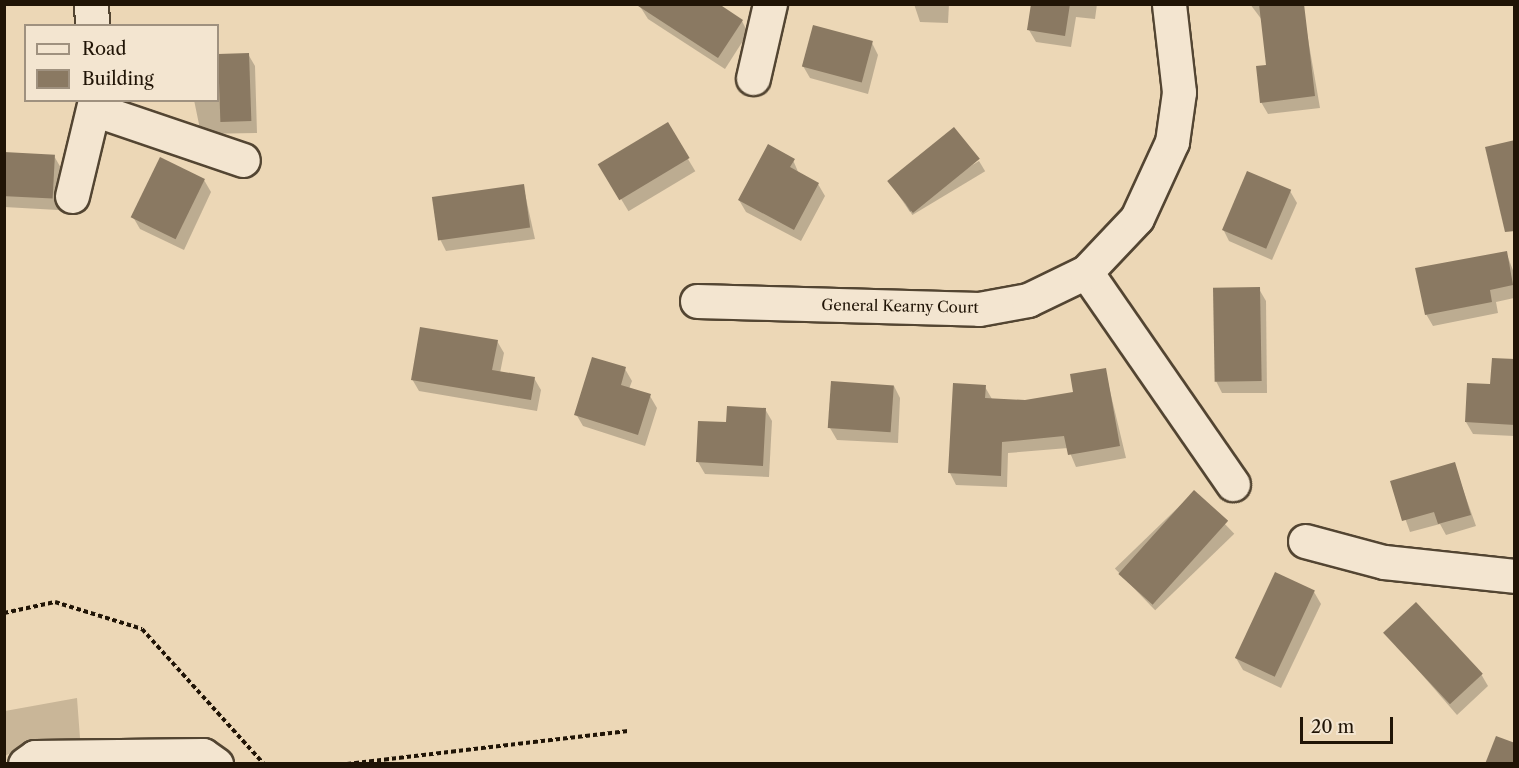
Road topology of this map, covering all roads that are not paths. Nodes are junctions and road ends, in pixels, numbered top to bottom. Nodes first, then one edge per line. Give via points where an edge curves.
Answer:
1 (91, 4) edge
2 (770, 4) edge
3 (1169, 4) edge
4 (92, 24) edge
5 (753, 78) dead end
6 (95, 105) edge
7 (243, 160) dead end
8 (72, 196) dead end
9 (1086, 272) junction
10 (697, 301) dead end
11 (1233, 484) dead end
12 (1305, 541) dead end
13 (1515, 576) edge
14 (25, 764) edge
15 (216, 764) edge

1 - 4 street
2 - 5 street
3 - 9 street, General Kearny Court via 1179,92 1172,142 1137,218
6 - 7 street
6 - 8 street via 84,133
9 - 10 street, General Kearny Court via 1028,300 979,309
9 - 11 street
12 - 13 street via 1384,562
14 - 15 street via 35,757 203,755

